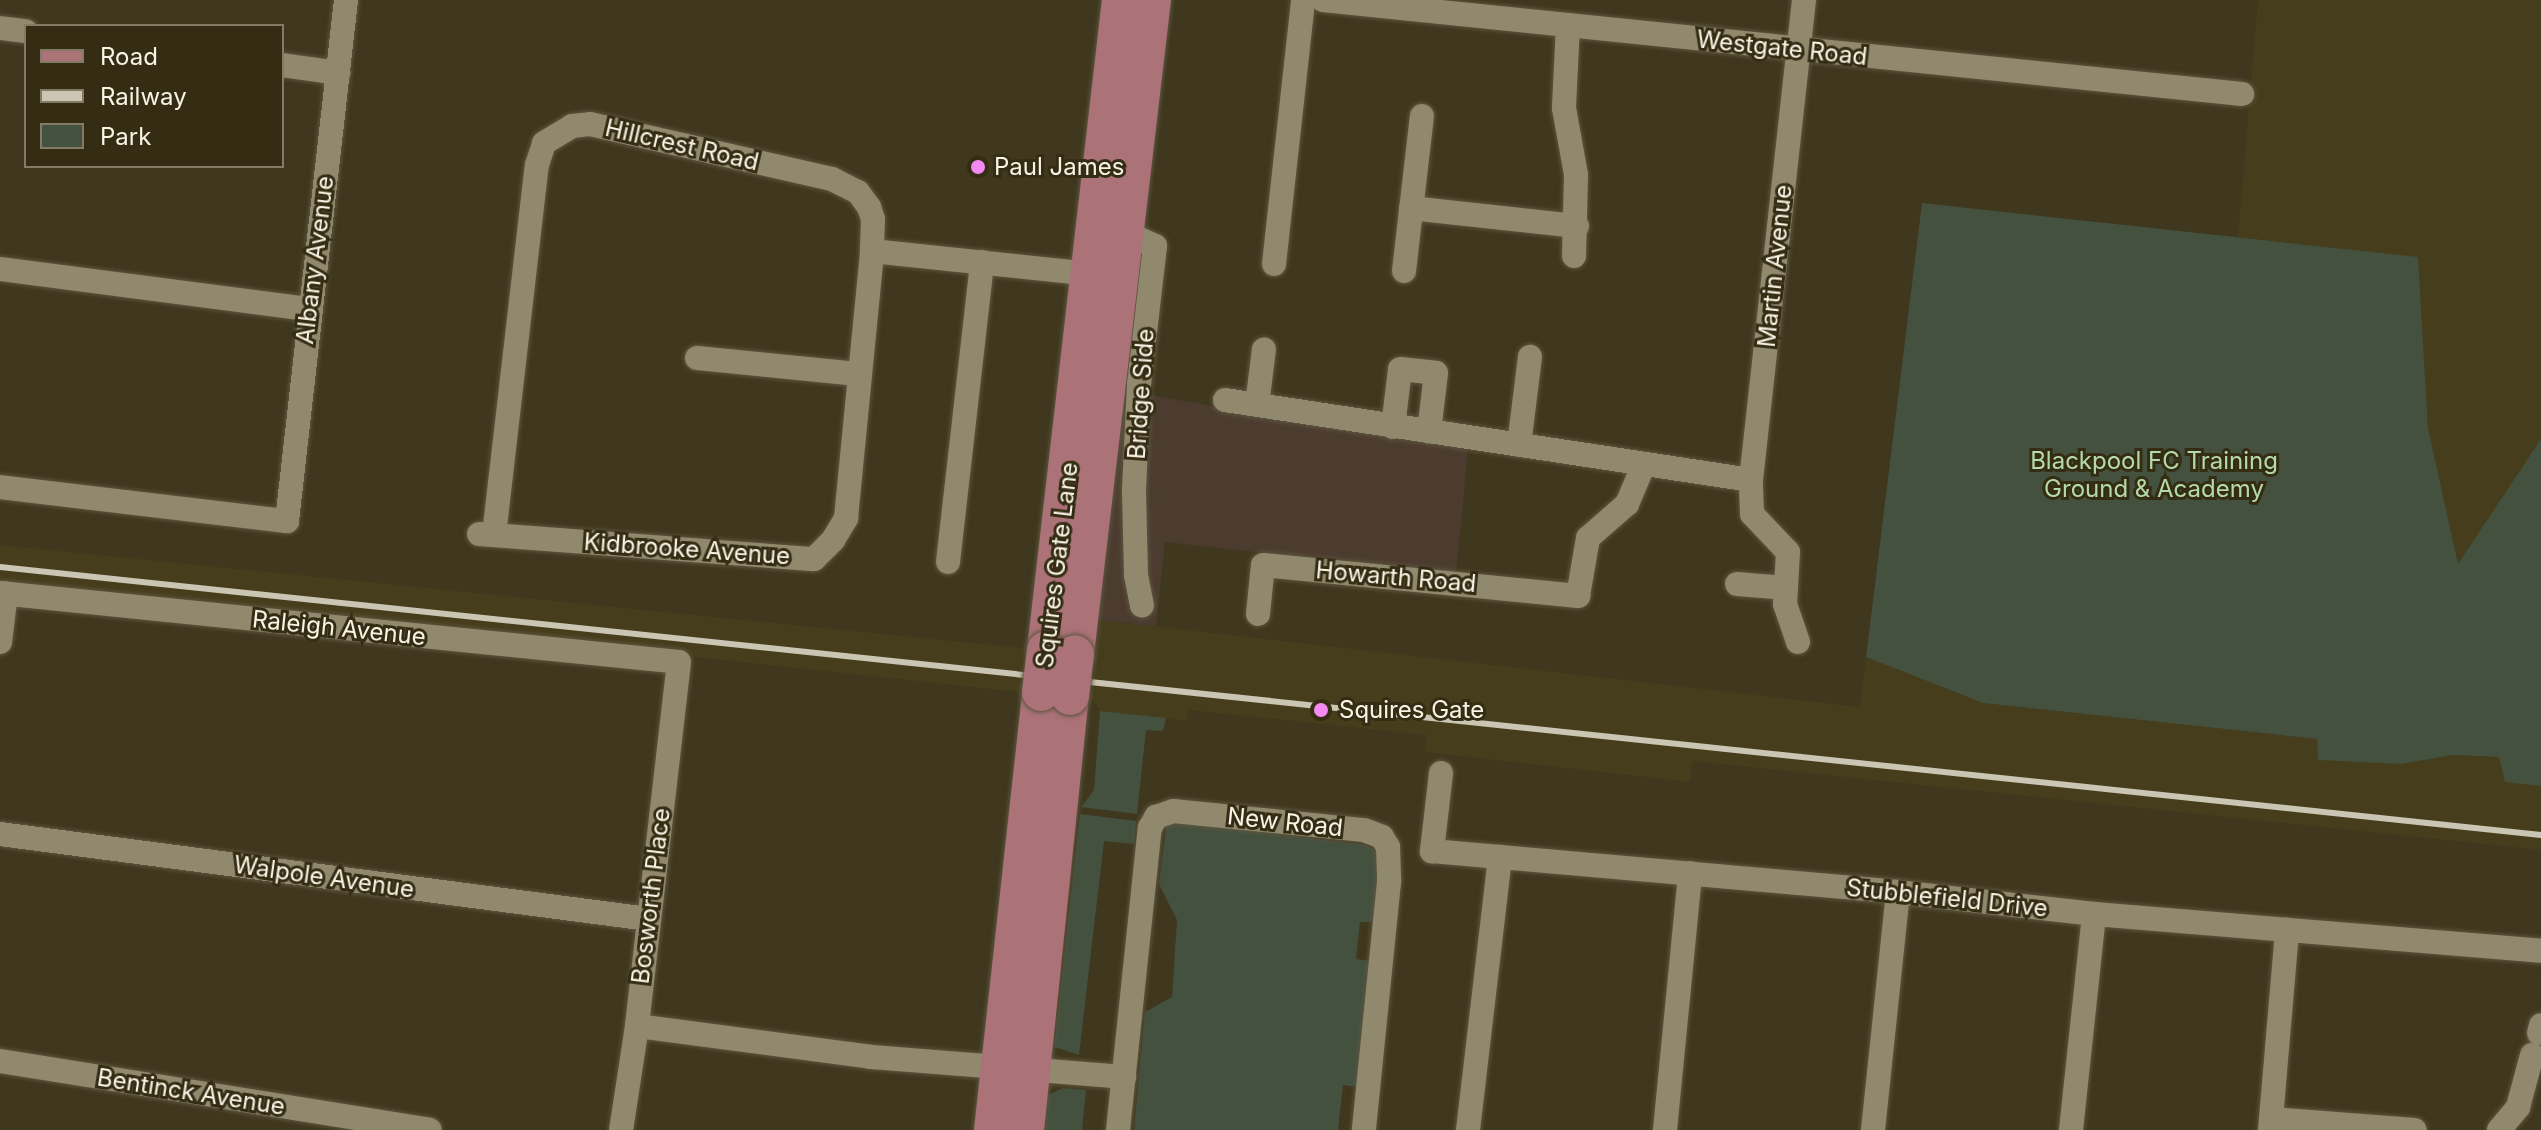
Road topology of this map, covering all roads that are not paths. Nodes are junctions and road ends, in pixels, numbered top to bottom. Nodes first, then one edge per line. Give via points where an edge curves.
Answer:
1 (346, 0) edge
2 (1303, 0) edge
3 (1323, 0) edge
4 (1804, 0) edge
5 (1133, 1) edge
6 (1568, 25) junction
7 (0, 28) edge
8 (24, 31) edge
9 (1799, 51) junction
10 (284, 65) edge
11 (338, 73) junction
12 (2242, 94) dead end
13 (1422, 116) dead end
14 (1411, 208) junction
15 (1577, 226) junction
16 (1112, 227) junction
17 (872, 251) junction
18 (1574, 256) dead end
19 (982, 262) junction
20 (1274, 264) dead end
21 (0, 269) edge
22 (1404, 271) dead end
23 (1106, 275) junction
24 (309, 309) junction
25 (1264, 349) dead end
26 (1530, 357) dead end
27 (697, 358) dead end
28 (858, 374) junction
29 (1225, 400) dead end
30 (1257, 405) junction
31 (1393, 427) junction
32 (1429, 432) junction
33 (1519, 445) junction
34 (1644, 464) junction
35 (1751, 480) junction
36 (0, 487) edge
37 (486, 534) joint
38 (948, 562) dead end
39 (1737, 584) dead end
40 (1786, 588) junction
41 (3, 593) edge
42 (1142, 605) dead end
43 (1258, 614) dead end
44 (0, 642) edge
45 (1798, 642) dead end
46 (679, 662) joint
47 (1441, 773) dead end
48 (0, 834) edge
49 (1500, 857) junction
50 (1690, 873) junction
51 (1898, 892) junction
52 (2094, 914) junction
53 (648, 919) junction
54 (2287, 930) junction
55 (2541, 951) edge
56 (637, 1026) junction
57 (2537, 1038) edge
58 (0, 1061) edge
59 (1015, 1070) junction
60 (1124, 1077) junction
61 (2271, 1124) edge
62 (429, 1130) edge
63 (621, 1130) edge
64 (993, 1130) edge
65 (1025, 1130) edge
66 (1118, 1130) edge
67 (1364, 1130) edge
68 (1468, 1130) edge
69 (1665, 1130) edge
70 (1873, 1130) edge
71 (2071, 1130) edge
72 (2415, 1130) edge
73 (2499, 1130) edge

1 - 11 street, Albany Avenue
2 - 20 street
3 - 6 street, Westgate Road
4 - 9 street, Martin Avenue
5 - 16 main road, Squires Gate Lane
6 - 9 street, Westgate Road
6 - 15 street via 1564,108 1576,175
7 - 8 street
9 - 12 street, Westgate Road
9 - 35 street, Martin Avenue
10 - 11 street
11 - 24 street, Albany Avenue
13 - 14 street
14 - 15 street
14 - 22 street
15 - 18 street
16 - 23 main road, Squires Gate Lane
16 - 42 street, Bridge Side via 1155,246 1139,384 1134,492
17 - 19 street
17 - 28 street, Kidbrooke Avenue
17 - 37 street, Hillcrest Road via 869,207 858,192 832,179 590,124 554,134 544,143 537,165
19 - 23 street
19 - 38 street
21 - 24 street
23 - 59 main road, Squires Gate Lane, bridge
24 - 36 street, Albany Avenue via 287,521
25 - 30 street
26 - 33 street
27 - 28 street
28 - 37 street, Kidbrooke Avenue via 846,518 814,559
29 - 30 street
30 - 31 street
31 - 32 street
31 - 32 street via 1400,369 1436,373
32 - 33 street
33 - 34 street
34 - 35 street
34 - 43 street, Howarth Road via 1627,504 1588,538 1578,596 1263,565
35 - 40 street, Martin Avenue via 1752,514 1788,552
39 - 40 street
40 - 45 street, Martin Avenue via 1785,604
41 - 44 street
41 - 46 street, Raleigh Avenue
46 - 53 street, Bosworth Place
47 - 49 street, Stubblefield Drive via 1432,851
48 - 53 street, Walpole Avenue
49 - 50 street, Stubblefield Drive
49 - 68 street
50 - 51 street, Stubblefield Drive
50 - 69 street
51 - 52 street, Stubblefield Drive
51 - 70 street
52 - 54 street, Stubblefield Drive
52 - 71 street
53 - 56 street, Bosworth Place
54 - 55 street, Stubblefield Drive
54 - 61 street
56 - 59 street
56 - 63 street, Bosworth Place
57 - 73 street via 2518,1107
58 - 62 street, Bentinck Avenue
59 - 60 street
59 - 64 main road, Squires Gate Lane
59 - 65 main road, Squires Gate Lane
60 - 66 street, New Road
60 - 67 street, New Road via 1150,828 1156,817 1173,811 1364,830 1382,837 1390,858
61 - 72 street

